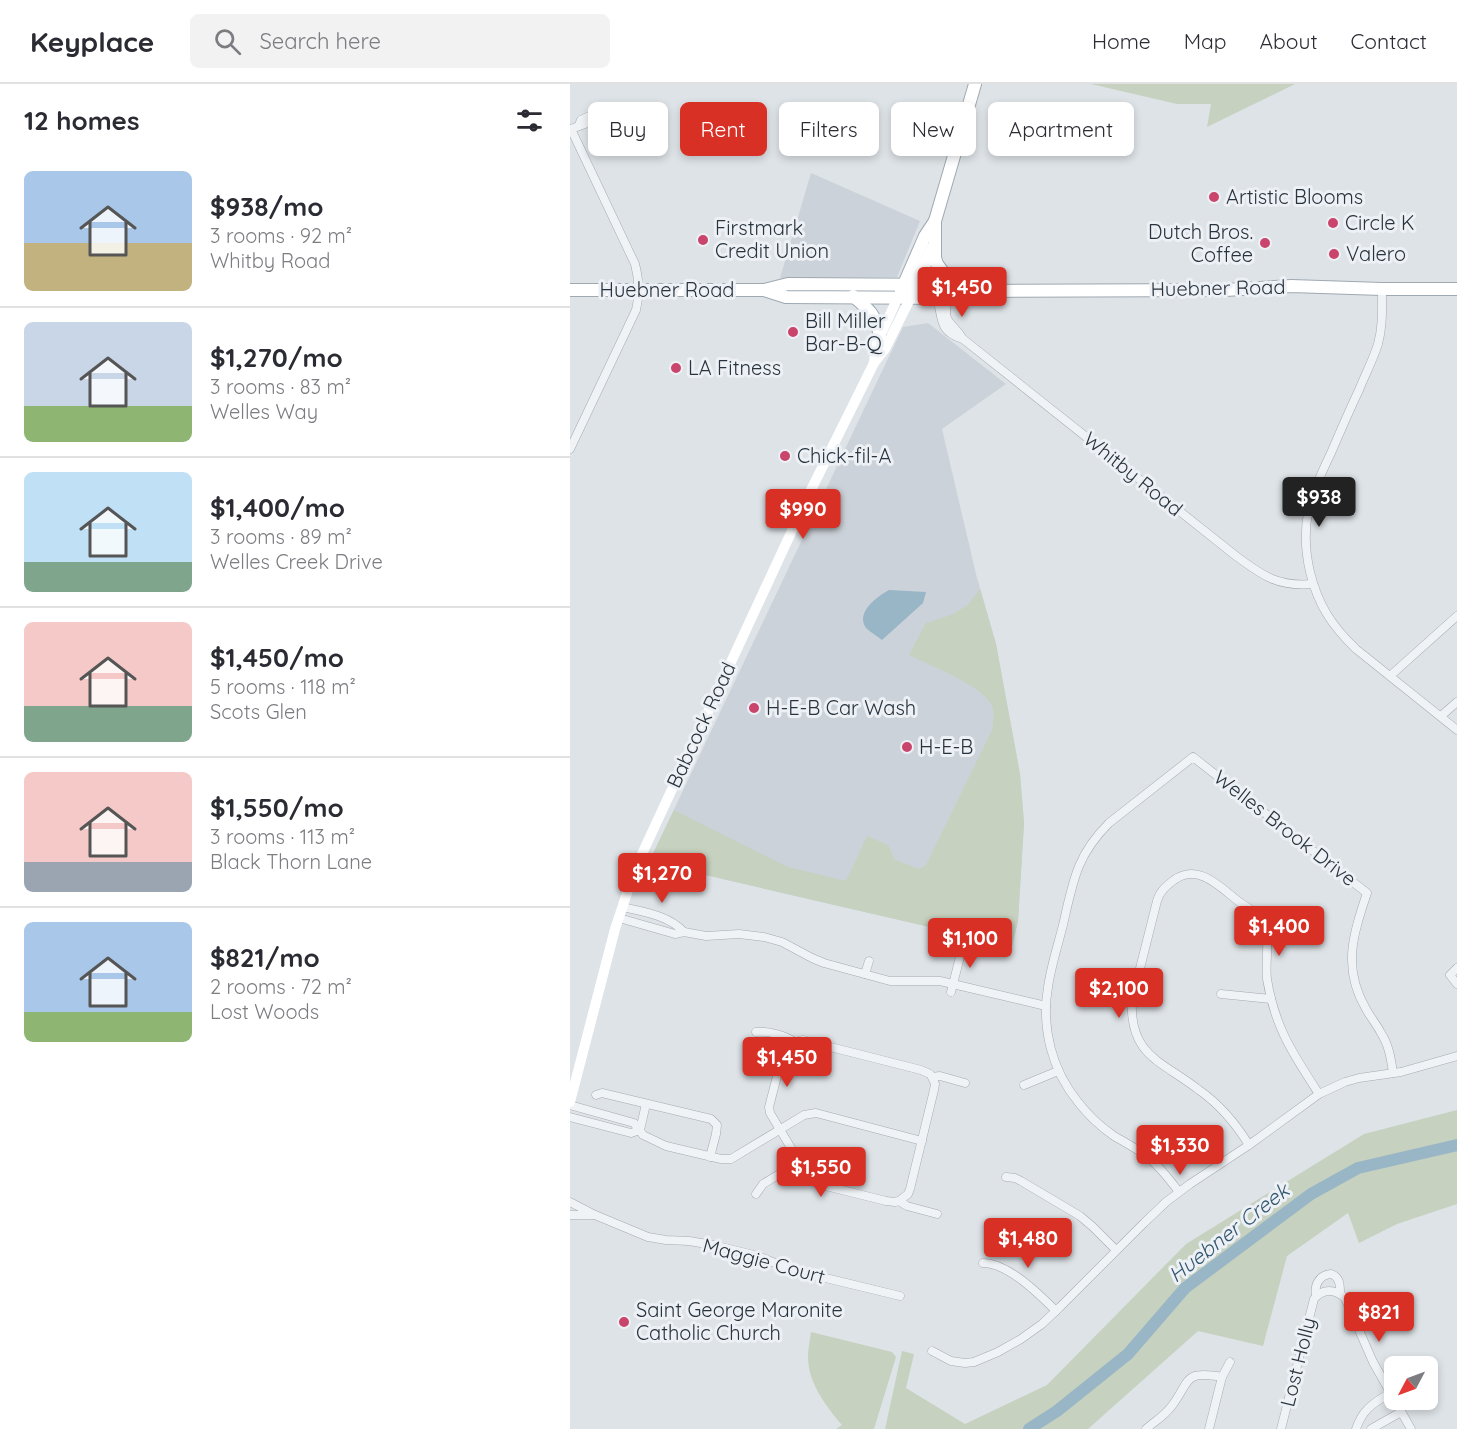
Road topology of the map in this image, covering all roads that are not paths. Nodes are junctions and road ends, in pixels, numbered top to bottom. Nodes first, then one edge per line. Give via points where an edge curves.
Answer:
1 (975, 84) edge
2 (575, 127) edge
3 (935, 222) junction
4 (936, 240) junction
5 (910, 284) junction
6 (958, 285) junction
7 (1382, 289) junction
8 (1457, 289) edge
9 (570, 290) edge
10 (639, 290) junction
11 (764, 290) junction
12 (980, 291) junction
13 (853, 296) junction
14 (904, 297) junction
15 (942, 298) junction
16 (880, 336) junction
17 (874, 363) junction
18 (570, 450) edge
19 (1313, 584) junction
20 (1457, 616) edge
21 (1390, 676) junction
22 (1457, 702) edge
23 (1440, 716) junction
24 (1457, 730) edge
25 (622, 907) junction
26 (619, 918) junction
27 (684, 932) junction
28 (962, 949) dead end
29 (869, 960) dead end
30 (1457, 968) edge
31 (865, 974) junction
32 (1457, 984) edge
33 (952, 988) junction
34 (1221, 994) dead end
35 (1271, 999) junction
36 (1046, 1006) junction
37 (756, 1032) dead end
38 (795, 1042) junction
39 (1457, 1056) edge
40 (1058, 1071) junction
41 (1393, 1073) junction
42 (932, 1077) junction
43 (965, 1083) dead end
44 (1024, 1085) dead end
45 (1319, 1094) junction
46 (596, 1095) dead end
47 (570, 1104) edge
48 (646, 1104) junction
49 (570, 1117) edge
50 (640, 1130) junction
51 (780, 1130) junction
52 (922, 1141) junction
53 (1249, 1144) junction
54 (710, 1156) junction
55 (799, 1162) junction
56 (1006, 1177) dead end
57 (1179, 1192) junction
58 (756, 1194) dead end
59 (899, 1201) junction
60 (570, 1202) edge
61 (937, 1214) dead end
62 (570, 1215) edge
63 (595, 1215) junction
64 (1116, 1250) junction
65 (983, 1263) dead end
66 (1340, 1293) junction
67 (900, 1296) dead end
68 (1316, 1296) junction
69 (1056, 1311) junction
70 (932, 1351) dead end
71 (1230, 1362) dead end
72 (1222, 1377) junction
73 (1384, 1382) edge
74 (1384, 1397) edge
75 (1401, 1412) joint
76 (1146, 1429) edge
77 (1209, 1429) edge
78 (1281, 1429) edge
79 (1356, 1429) edge
80 (1371, 1429) edge
81 (1411, 1429) edge

1 - 3 main road, Babcock Road
2 - 10 street via 635,264
3 - 4 main road, Babcock Road
3 - 5 main road, Babcock Road via 925,236
4 - 5 main road, Babcock Road
4 - 6 main road via 937,264
5 - 6 main road, Huebner Road
5 - 11 main road, Huebner Road via 788,284
5 - 14 main road, Babcock Road
6 - 12 main road, Huebner Road
7 - 8 main road, Huebner Road
7 - 12 main road, Huebner Road via 1291,286
7 - 19 street via 1383,321 1378,343 1311,499 1305,534
9 - 10 main road, Huebner Road
10 - 11 main road, Huebner Road
10 - 18 street via 636,310
11 - 13 main road, Huebner Road via 786,297
12 - 15 main road, Huebner Road
13 - 14 main road, Huebner Road
13 - 16 main road via 873,314
14 - 15 main road, Huebner Road
14 - 16 main road, Babcock Road
14 - 17 main road, Babcock Road via 885,349
15 - 19 street, Whitby Road via 942,325 955,337 963,339 1247,564 1281,583
16 - 17 main road, Babcock Road
17 - 25 main road, Babcock Road via 659,816
19 - 21 street via 1326,614 1341,635
20 - 21 street
21 - 23 street
22 - 23 street
23 - 24 street
25 - 26 main road, Babcock Road
25 - 27 street via 664,918
26 - 27 street via 675,934
26 - 47 main road, Babcock Road
27 - 31 street via 764,937 824,963
28 - 33 street
29 - 31 street
30 - 32 street via 1450,975
31 - 33 street via 897,982 940,981
33 - 36 street
34 - 35 street
35 - 45 street via 1287,1043
35 - 53 street via 1267,932 1258,916 1197,874 1177,878 1165,888 1158,896 1132,1000 1132,1023 1147,1053 1202,1091
36 - 40 street via 1048,1034
36 - 41 street, Welles Brook Drive via 1072,886 1085,852 1109,823 1193,756 1367,893 1353,940 1352,972 1357,993 1386,1042
37 - 38 street via 765,1031
38 - 42 street via 803,1040 921,1070
38 - 51 street via 785,1050 769,1107
39 - 41 street
40 - 44 street
40 - 57 street via 1089,1115 1147,1157
41 - 45 street via 1352,1080
42 - 43 street
42 - 52 street via 935,1084
45 - 53 street
46 - 48 street via 602,1093
47 - 50 street via 634,1123
48 - 50 street
48 - 54 street via 711,1119 717,1125
49 - 50 street via 631,1133
50 - 54 street via 658,1143
51 - 52 street via 804,1115 816,1113
51 - 54 street via 730,1159
51 - 55 street
52 - 59 street via 908,1194
53 - 57 street
55 - 58 street via 763,1184
55 - 59 street via 818,1184
56 - 64 street via 1021,1181 1080,1216
57 - 64 street
59 - 61 street
60 - 63 street, Maggie Court
62 - 63 street, Maggie Court
63 - 67 street, Maggie Court via 648,1237 713,1245 758,1256 789,1269
64 - 69 street
65 - 69 street via 994,1264 1027,1284
66 - 68 street, Lost Holly via 1328,1291
66 - 68 street, Lost Holly via 1337,1278 1326,1274 1315,1286
66 - 73 street
68 - 78 street, Lost Holly
69 - 70 street via 1021,1339 974,1362 951,1361
71 - 72 street
72 - 76 street via 1201,1374 1191,1378 1170,1408
72 - 77 street
74 - 79 street via 1365,1411
75 - 80 street
75 - 81 street

